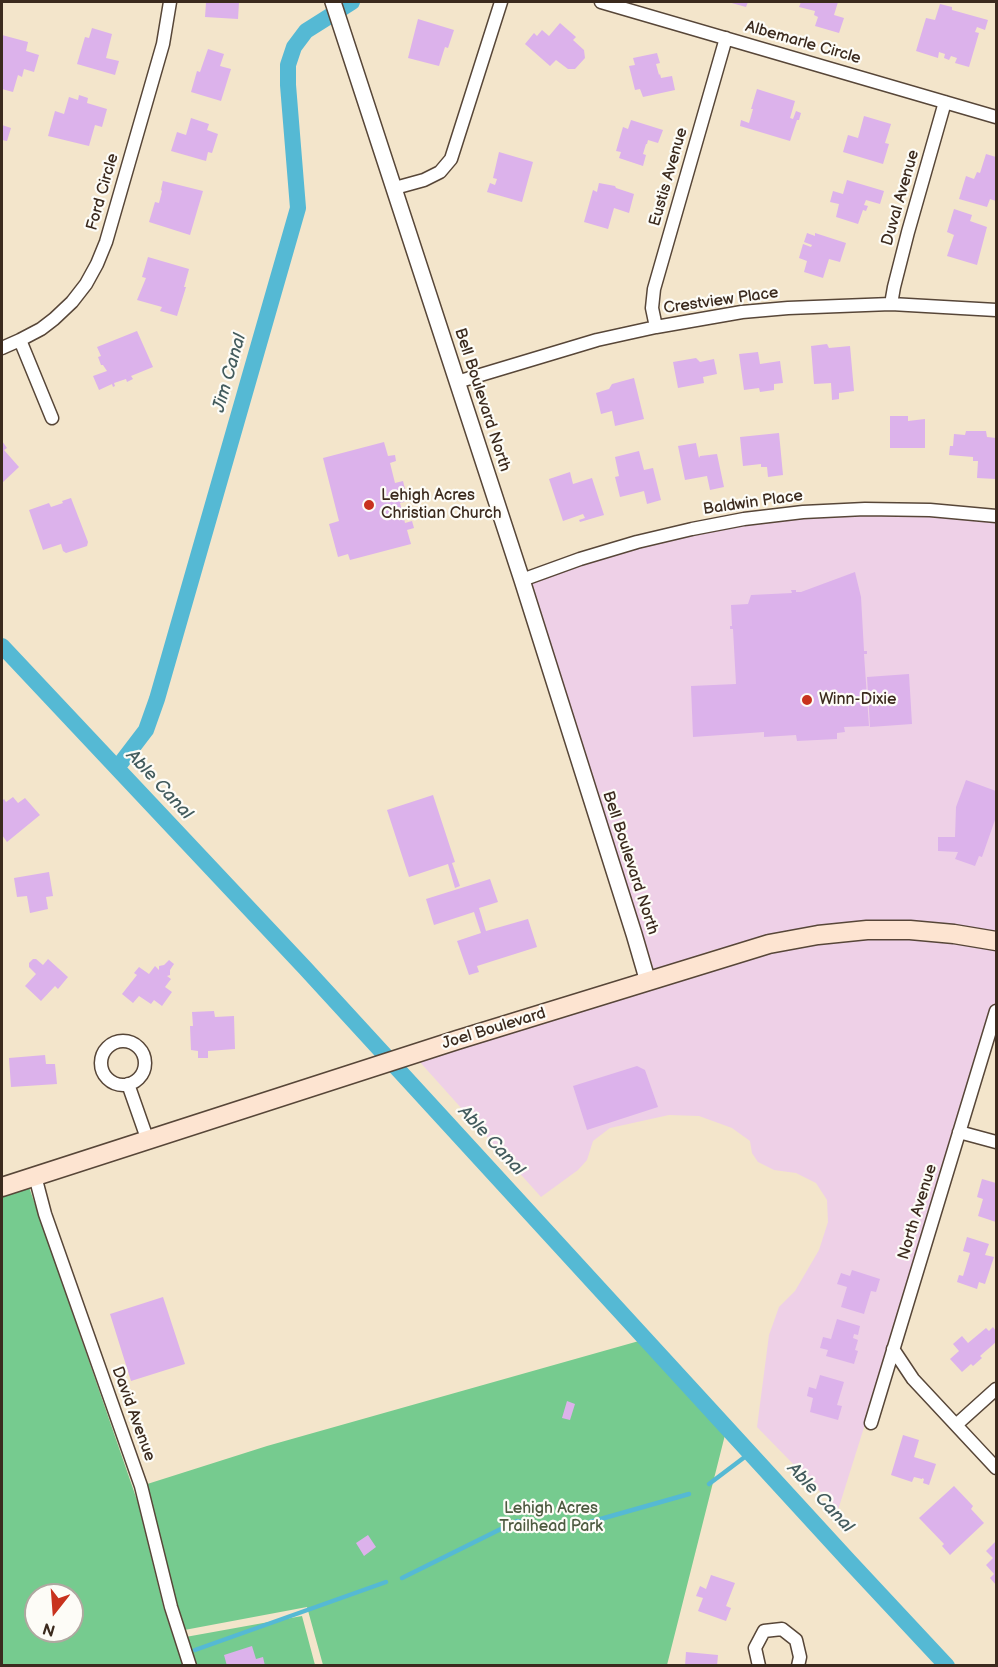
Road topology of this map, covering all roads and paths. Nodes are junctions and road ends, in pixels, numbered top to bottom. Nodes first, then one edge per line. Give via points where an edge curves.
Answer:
1 (170, 2) edge
2 (333, 2) edge
3 (501, 2) edge
4 (601, 2) edge
5 (726, 38) junction
6 (945, 102) junction
7 (996, 117) edge
8 (395, 188) junction
9 (891, 304) junction
10 (996, 310) edge
11 (656, 327) junction
12 (20, 340) junction
13 (2, 348) edge
14 (457, 382) junction
15 (52, 418) dead end
16 (996, 516) edge
17 (522, 580) junction
18 (996, 941) edge
19 (648, 982) junction
20 (996, 1011) edge
21 (128, 1084) dead end
22 (959, 1132) junction
23 (148, 1140) junction
24 (996, 1142) edge
25 (35, 1176) junction
26 (2, 1187) edge
27 (893, 1349) junction
28 (996, 1389) edge
29 (871, 1423) dead end
30 (956, 1425) junction
31 (996, 1468) edge
32 (190, 1665) edge
33 (759, 1665) edge
34 (798, 1665) edge

1 - 12 street, Ford Circle via 163,44 97,264 72,302 48,324
2 - 8 street, Bell Boulevard North
3 - 8 street via 451,159 440,172
4 - 5 street, Albemarle Circle
5 - 6 street, Albemarle Circle
5 - 11 street, Eustis Avenue via 654,289
6 - 7 street, Albemarle Circle
6 - 9 street, Duval Avenue
8 - 14 street, Bell Boulevard North
9 - 10 street, Crestview Place
9 - 11 street, Crestview Place via 742,312
11 - 14 street, Crestview Place via 597,340
12 - 13 street, Ford Circle
12 - 15 street
14 - 17 street, Bell Boulevard North
16 - 17 street, Baldwin Place via 866,509 744,519 637,542
17 - 19 street, Bell Boulevard North
18 - 19 main road, Joel Boulevard via 910,930 818,935 769,944
19 - 23 main road, Joel Boulevard
20 - 22 street, North Avenue
21 - 23 street
22 - 24 street
22 - 27 street, North Avenue
23 - 25 main road, Joel Boulevard
25 - 26 main road, Joel Boulevard
25 - 32 street, David Avenue via 141,1486 171,1607
27 - 29 street, North Avenue
27 - 30 street via 913,1378
28 - 30 street
30 - 31 street
33 - 34 street via 755,1648 764,1631 782,1629 796,1640

